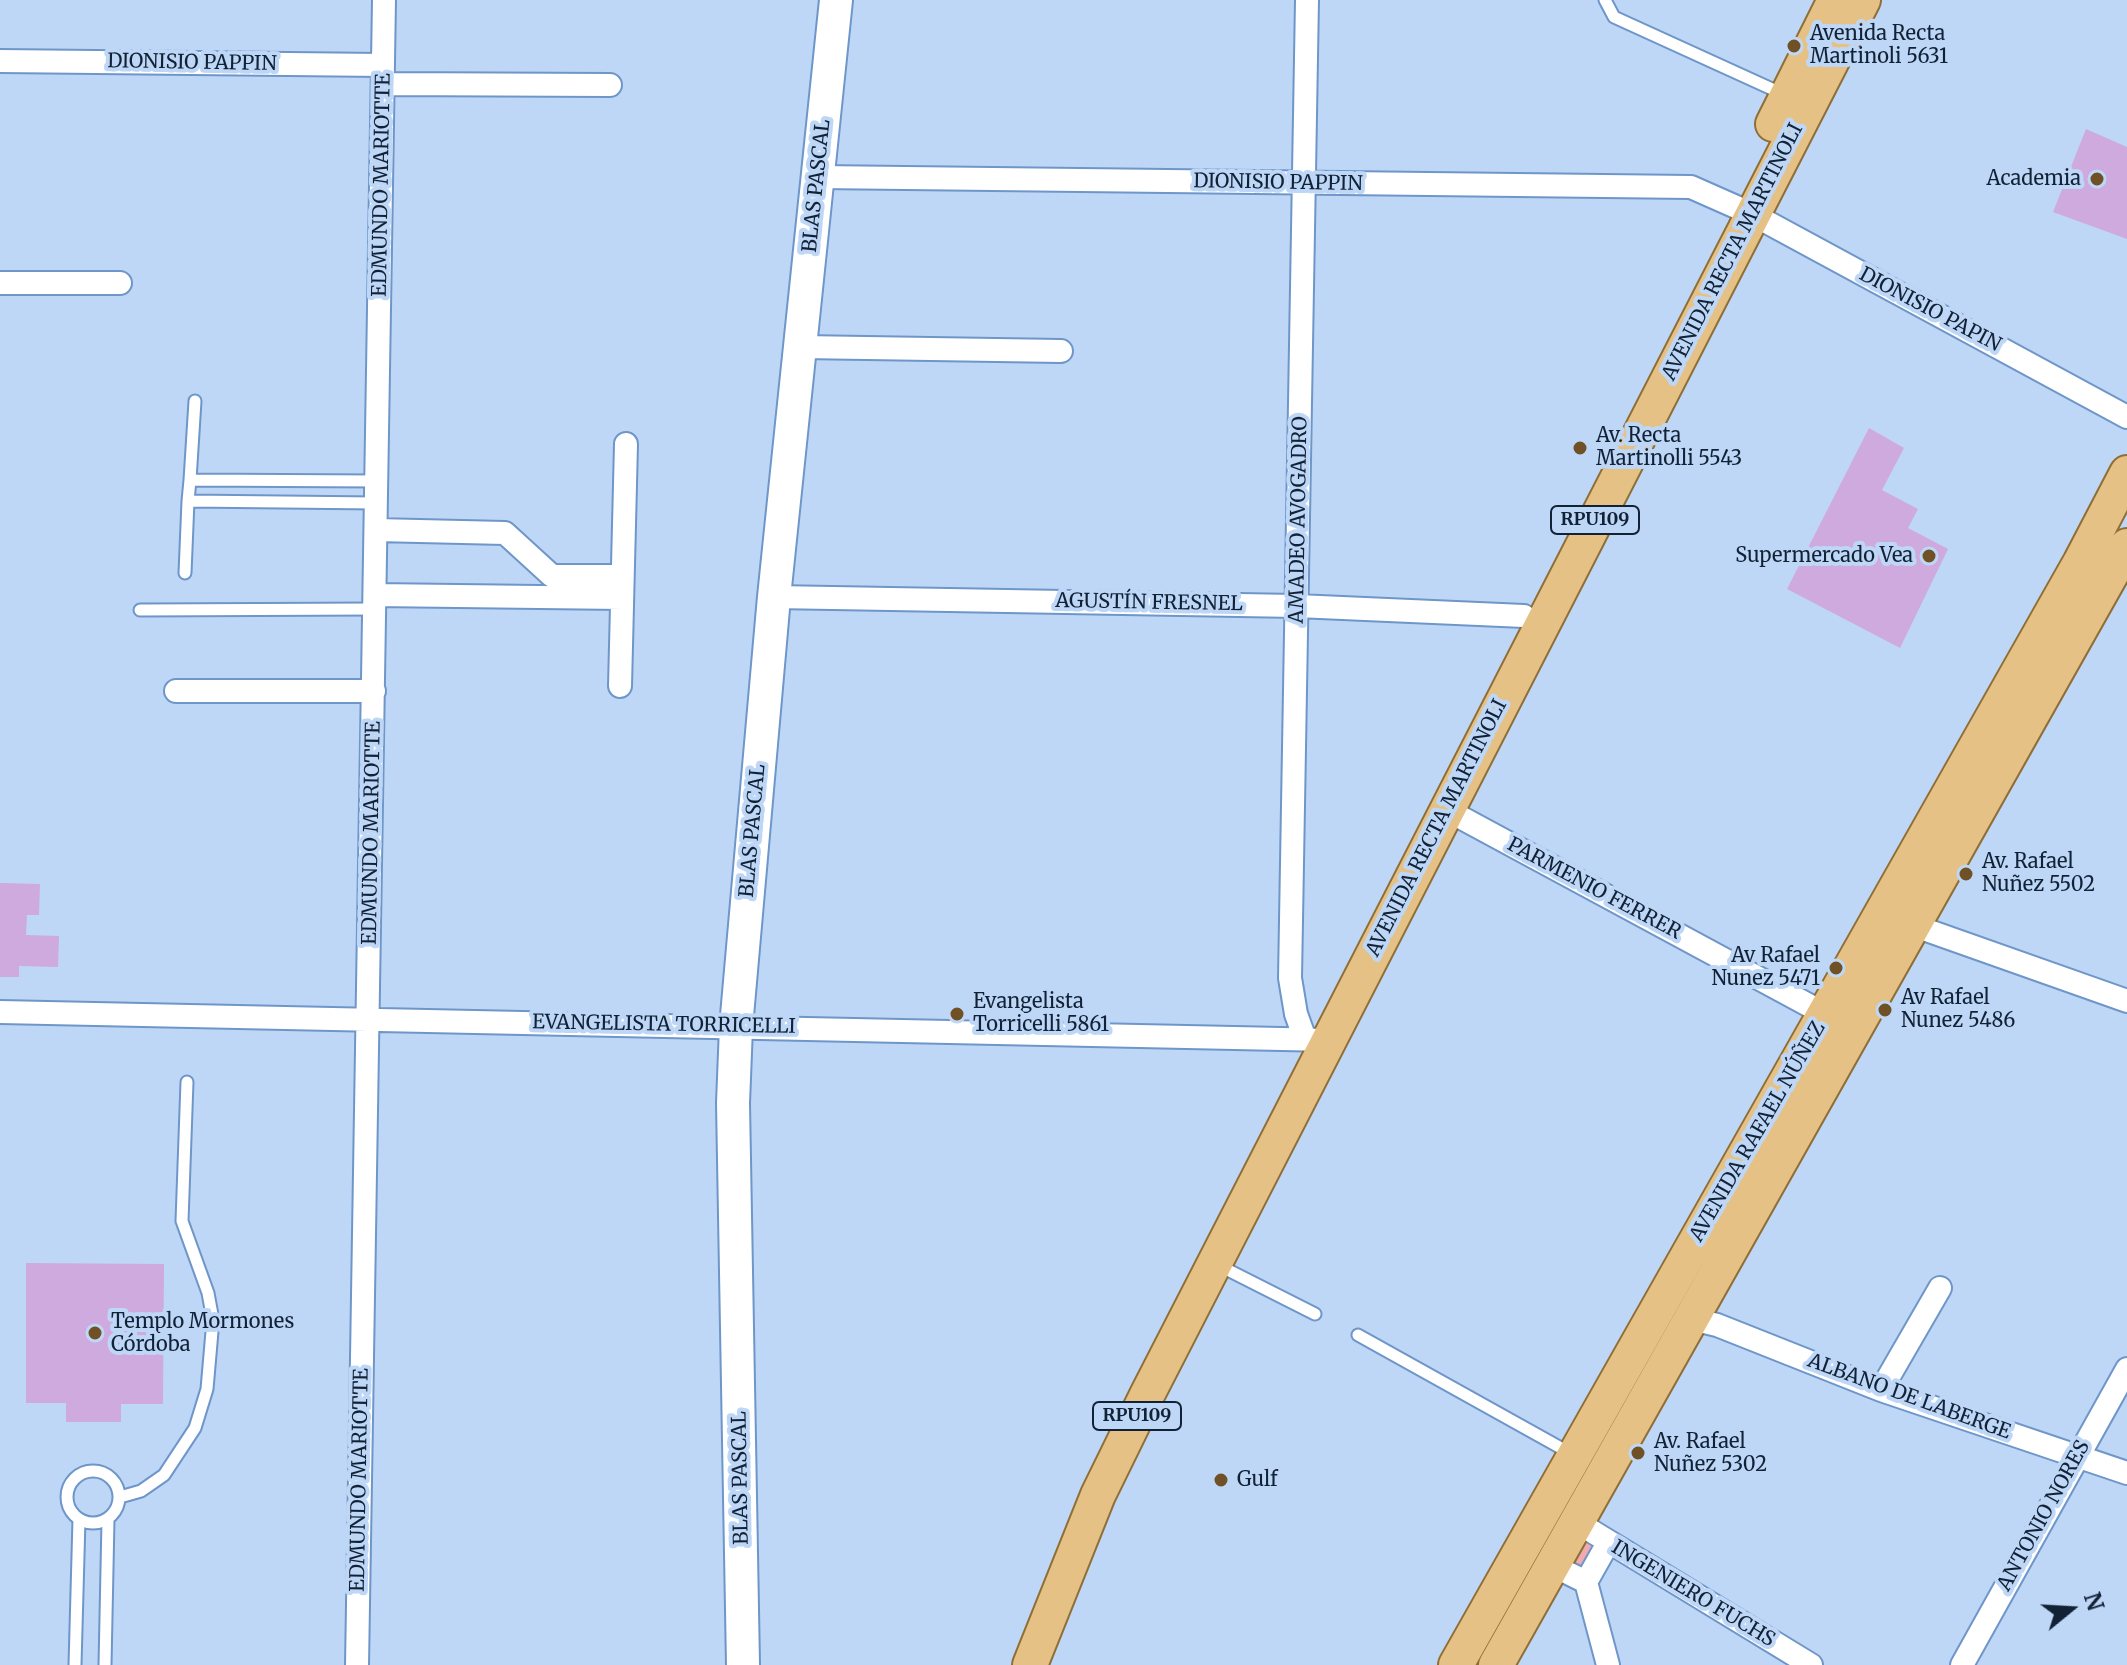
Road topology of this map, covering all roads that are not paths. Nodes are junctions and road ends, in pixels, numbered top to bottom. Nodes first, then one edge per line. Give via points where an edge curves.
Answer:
1 (384, 0) edge
2 (836, 0) edge
3 (1307, 0) edge
4 (1605, 0) edge
5 (1835, 0) edge
6 (1863, 0) edge
7 (0, 61) edge
8 (383, 74) junction
9 (610, 85) dead end
10 (1787, 96) junction
11 (818, 177) junction
12 (1304, 184) junction
13 (1743, 209) junction
14 (0, 283) edge
15 (120, 283) dead end
16 (801, 347) junction
17 (1061, 351) dead end
18 (195, 401) dead end
19 (2127, 417) edge
20 (626, 444) dead end
21 (2127, 473) edge
22 (190, 480) junction
23 (377, 492) junction
24 (188, 501) junction
25 (376, 530) junction
26 (2127, 546) edge
27 (185, 573) dead end
28 (552, 587) junction
29 (622, 587) junction
30 (774, 597) junction
31 (375, 602) junction
32 (1297, 606) junction
33 (140, 610) dead end
34 (1524, 616) junction
35 (620, 686) dead end
36 (176, 691) dead end
37 (374, 691) junction
38 (1447, 810) junction
39 (1915, 926) junction
40 (2127, 1001) edge
41 (0, 1012) edge
42 (1825, 1014) junction
43 (369, 1019) junction
44 (736, 1027) junction
45 (1317, 1039) junction
46 (187, 1082) dead end
47 (1214, 1263) junction
48 (1940, 1288) dead end
49 (1315, 1314) dead end
50 (1692, 1319) junction
51 (1358, 1335) dead end
52 (1639, 1342) junction
53 (2127, 1369) edge
54 (1881, 1390) junction
55 (1574, 1455) junction
56 (2077, 1456) junction
57 (2127, 1473) edge
58 (120, 1497) junction
59 (79, 1519) junction
60 (108, 1520) junction
61 (1575, 1521) junction
62 (1608, 1543) junction
63 (1552, 1565) junction
64 (1506, 1577) junction
65 (1586, 1582) junction
66 (75, 1665) edge
67 (105, 1665) edge
68 (357, 1665) edge
69 (743, 1665) edge
70 (1010, 1665) edge
71 (1030, 1665) edge
72 (1456, 1665) edge
73 (1496, 1665) edge
74 (1608, 1665) edge
75 (1811, 1665) edge
76 (1962, 1665) edge

1 - 8 street, EDMUNDO MARIOTTE
2 - 11 main road, BLAS PASCAL
3 - 12 street, AMADEO AVOGADRO
4 - 10 lane via 1614,17
5 - 10 main road, AVENIDA RECTA MARTINOLI / RPU109
6 - 13 main road, AVENIDA RECTA MARTINOLI / RPU109
7 - 8 street, DIONISIO PAPPIN
8 - 9 street, DIONISIO PAPPIN
8 - 23 street, EDMUNDO MARIOTTE
10 - 13 main road, AVENIDA RECTA MARTINOLI / RPU109
11 - 12 street, DIONISIO PAPPIN
11 - 16 main road, BLAS PASCAL
12 - 13 street, DIONISIO PAPPIN via 1691,187
12 - 32 street, AMADEO AVOGADRO
13 - 19 street, DIONISIO PAPIN
13 - 34 main road, AVENIDA RECTA MARTINOLI / RPU109
13 - 38 main road, AVENIDA RECTA MARTINOLI / RPU109
14 - 15 street
16 - 17 street
16 - 30 main road, BLAS PASCAL
18 - 22 lane
20 - 29 street
21 - 42 main road, AVENIDA RAFAEL NÚÑEZ
22 - 23 lane
22 - 24 lane
23 - 24 lane
23 - 25 street, EDMUNDO MARIOTTE
24 - 27 lane
25 - 28 street via 505,533
25 - 31 street, EDMUNDO MARIOTTE
26 - 39 main road, AVENIDA RAFAEL NÚÑEZ
28 - 29 street
28 - 31 street
29 - 35 street
30 - 32 street, AGUSTÍN FRESNEL
30 - 44 main road, BLAS PASCAL
31 - 33 lane
31 - 37 street, EDMUNDO MARIOTTE
32 - 34 street, AGUSTÍN FRESNEL
32 - 45 street, AMADEO AVOGADRO via 1290,978 1296,1014
34 - 45 main road, AVENIDA RECTA MARTINOLI / RPU109
36 - 37 street
37 - 43 street, EDMUNDO MARIOTTE
38 - 42 street, PARMENIO FERRER
38 - 45 main road, AVENIDA RECTA MARTINOLI / RPU109
39 - 40 street
39 - 50 main road, AVENIDA RAFAEL NÚÑEZ
41 - 43 street, EVANGELISTA TORRICELLI
42 - 52 main road, AVENIDA RAFAEL NÚÑEZ
43 - 44 street, EVANGELISTA TORRICELLI
43 - 68 street, EDMUNDO MARIOTTE
44 - 45 street, EVANGELISTA TORRICELLI
44 - 69 main road, BLAS PASCAL
45 - 47 main road, RPU109 via 1263,1149 1261,1175
45 - 70 main road, AVENIDA RECTA MARTINOLI / RPU109 via 1080,1490
46 - 58 lane via 182,1221 213,1320 207,1389 195,1428 164,1475 141,1491
47 - 49 lane
47 - 71 main road, RPU109 via 1098,1495
48 - 54 street
50 - 54 street, ALBANO DE LABERGE
50 - 61 main road, AVENIDA RAFAEL NÚÑEZ
51 - 55 lane
52 - 55 main road, AVENIDA RAFAEL NÚÑEZ
52 - 61 main road via 1637,1377 1572,1490 1570,1511
53 - 56 street, ANTONIO NORES
54 - 56 street, ALBANO DE LABERGE
55 - 64 main road, AVENIDA RAFAEL NÚÑEZ
56 - 57 street, ALBANO DE LABERGE
56 - 76 street, ANTONIO NORES
58 - 59 lane via 104,1473 81,1474 67,1493 69,1508
58 - 60 lane
59 - 60 lane via 93,1524
59 - 66 lane
60 - 67 lane
61 - 62 street, INGENIERO FUCHS
61 - 63 main road, AVENIDA RAFAEL NÚÑEZ
62 - 65 street
62 - 75 street, INGENIERO FUCHS
63 - 64 main road via 1524,1566
63 - 65 street
63 - 73 main road, AVENIDA RAFAEL NÚÑEZ
64 - 72 main road, AVENIDA RAFAEL NÚÑEZ
65 - 74 street

